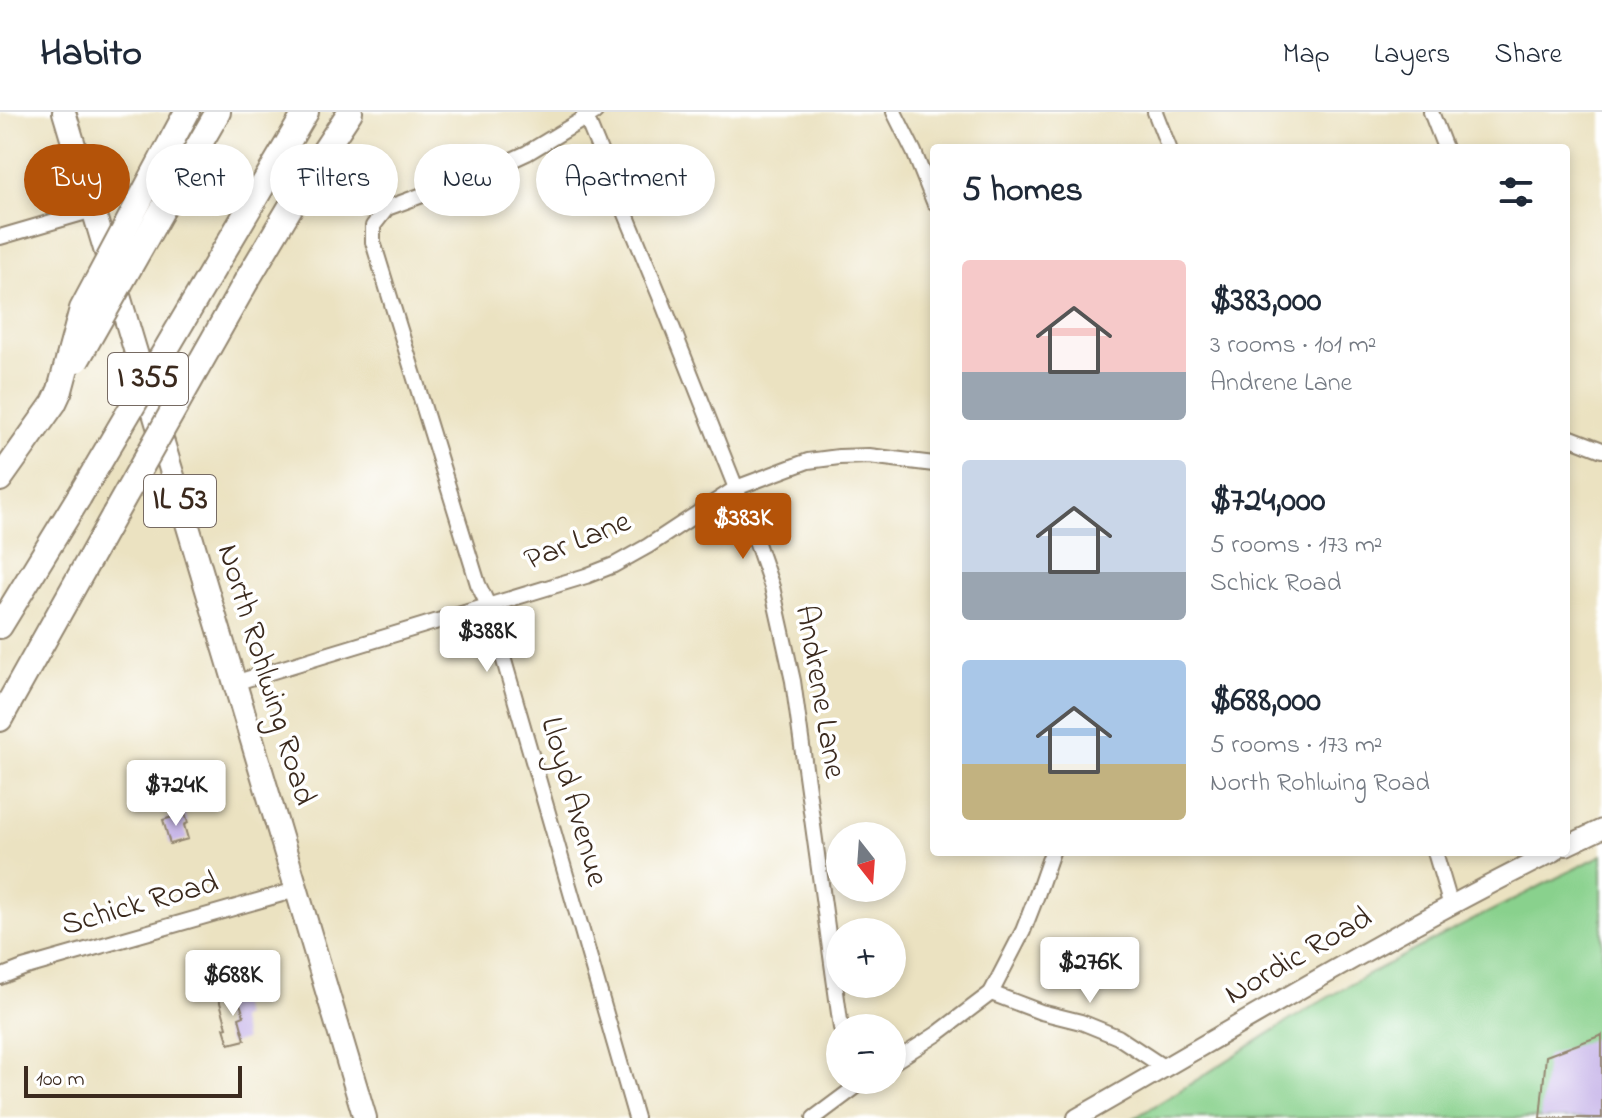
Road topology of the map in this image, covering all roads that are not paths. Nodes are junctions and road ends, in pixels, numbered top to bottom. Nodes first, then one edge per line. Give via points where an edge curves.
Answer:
1 (64, 112) edge
2 (187, 112) edge
3 (218, 112) edge
4 (306, 112) edge
5 (350, 112) edge
6 (894, 112) edge
7 (1155, 112) edge
8 (1431, 112) edge
9 (588, 114) edge
10 (73, 144) edge
11 (1167, 144) edge
12 (1443, 144) edge
13 (930, 192) edge
14 (72, 216) edge
15 (95, 216) edge
16 (0, 237) edge
17 (57, 396) junction
18 (1570, 438) edge
19 (1602, 450) edge
20 (930, 464) edge
21 (0, 479) edge
22 (736, 488) junction
23 (488, 605) junction
24 (0, 626) edge
25 (234, 683) junction
26 (0, 719) edge
27 (1602, 829) edge
28 (1570, 844) edge
29 (1051, 856) edge
30 (1436, 856) edge
31 (1546, 856) edge
32 (296, 890) junction
33 (1451, 906) junction
34 (0, 977) edge
35 (991, 993) junction
36 (839, 1014) edge
37 (906, 1054) edge
38 (1165, 1068) junction
39 (839, 1094) edge
40 (365, 1118) edge
41 (636, 1118) edge
42 (814, 1118) edge
43 (1077, 1118) edge

1 - 10 main road, North Rohlwing Road / IL 53
2 - 17 highway, bridge via 82,309
3 - 17 highway, I 355, bridge
4 - 24 highway, I 355, bridge
5 - 26 highway, bridge via 247,280
6 - 13 street
7 - 11 street
8 - 12 street
9 - 22 street, Andrene Lane
9 - 23 street, Lloyd Avenue via 538,148 387,208 373,226 373,242
14 - 16 street
15 - 25 main road, North Rohlwing Road / IL 53
17 - 21 highway, I 355
18 - 19 street
20 - 22 street, Par Lane via 839,457 808,461
22 - 23 street, Par Lane via 614,565
22 - 36 street, Andrene Lane via 772,587 793,681
23 - 25 street, Par Lane
23 - 41 street, Lloyd Avenue
25 - 32 main road, North Rohlwing Road / IL 53
27 - 28 street
29 - 35 street via 1023,931
30 - 33 street
31 - 33 street, Nordic Road
32 - 34 street, Schick Road
32 - 40 main road, North Rohlwing Road / IL 53
33 - 38 street, Nordic Road
35 - 37 street
35 - 38 street via 1118,1037
38 - 43 street, Nordic Road
39 - 42 street

